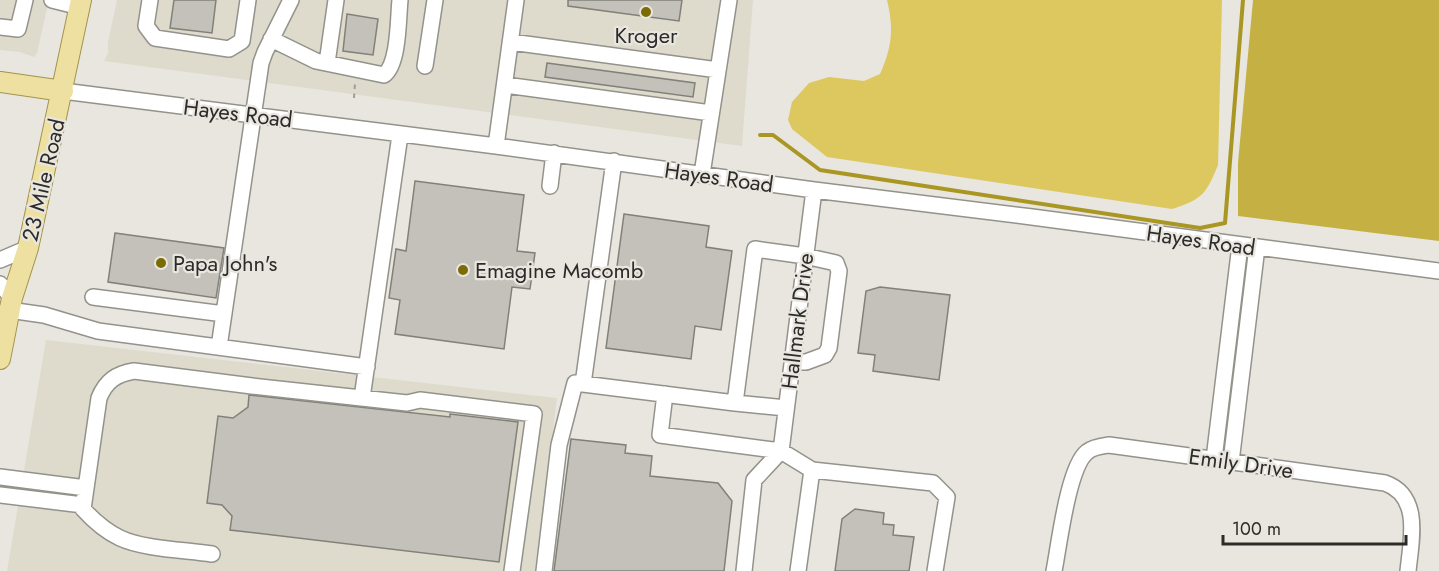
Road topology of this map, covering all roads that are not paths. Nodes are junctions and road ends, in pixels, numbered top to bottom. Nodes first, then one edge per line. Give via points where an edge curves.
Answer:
1 (25, 0) edge
2 (52, 0) edge
3 (150, 0) edge
4 (248, 0) edge
5 (291, 0) edge
6 (336, 0) edge
7 (400, 0) edge
8 (435, 0) edge
9 (516, 0) edge
10 (729, 0) edge
11 (80, 3) edge
12 (0, 27) edge
13 (242, 41) junction
14 (511, 42) junction
15 (268, 46) junction
16 (327, 63) junction
17 (425, 66) dead end
18 (718, 70) junction
19 (0, 82) edge
20 (505, 85) junction
21 (63, 91) junction
22 (711, 113) junction
23 (254, 115) junction
24 (400, 135) junction
25 (496, 146) junction
26 (554, 153) junction
27 (614, 161) junction
28 (702, 174) junction
29 (550, 186) dead end
30 (814, 190) junction
31 (1240, 245) junction
32 (1257, 247) junction
33 (28, 248) junction
34 (806, 255) junction
35 (0, 260) edge
36 (1439, 271) edge
37 (93, 297) dead end
38 (5, 302) edge
39 (224, 314) junction
40 (219, 347) junction
41 (0, 359) edge
42 (792, 363) junction
43 (1226, 363) junction
44 (1242, 366) junction
45 (367, 367) junction
46 (583, 384) junction
47 (665, 394) junction
48 (362, 398) junction
49 (735, 404) junction
50 (786, 408) junction
51 (781, 451) junction
52 (1214, 459) junction
53 (1231, 462) junction
54 (812, 470) junction
55 (0, 477) edge
56 (86, 488) junction
57 (0, 495) edge
58 (83, 505) junction
59 (213, 554) dead end
60 (512, 571) edge
61 (544, 571) edge
62 (744, 571) edge
63 (798, 571) edge
64 (935, 571) edge
65 (1053, 571) edge
66 (1408, 571) edge

1 - 12 street via 18,29
2 - 11 street
3 - 13 street via 146,26 155,38 228,49
4 - 13 street
5 - 15 street
6 - 16 street
7 - 16 street via 390,70 384,75
8 - 17 street
9 - 14 street
10 - 18 street
11 - 21 main road, 23 Mile Road
13 - 15 street
14 - 18 street
14 - 20 street
15 - 16 street
15 - 23 street
18 - 22 street
19 - 21 main road, Hayes Road
20 - 22 street
20 - 25 street
21 - 23 street, Hayes Road
21 - 33 main road, 23 Mile Road
22 - 28 street
23 - 24 street, Hayes Road
23 - 39 street
24 - 25 street, Hayes Road
24 - 45 street
25 - 26 street, Hayes Road
26 - 27 street, Hayes Road
26 - 29 street
27 - 28 street, Hayes Road
27 - 46 street
28 - 30 street, Hayes Road
30 - 31 street, Hayes Road
30 - 34 street, Hallmark Drive
31 - 32 street, Hayes Road
31 - 43 street
32 - 36 street, Hayes Road
32 - 44 street
33 - 35 street
33 - 38 main road, 23 Mile Road
34 - 42 street, Hallmark Drive
34 - 42 street via 836,263 839,271 829,348 825,355
34 - 49 street via 755,249
37 - 39 street
38 - 40 street via 98,331
38 - 41 main road, 23 Mile Road
39 - 40 street
40 - 45 street
42 - 50 street, Hallmark Drive
43 - 44 street
43 - 52 street
44 - 53 street
45 - 48 street
46 - 47 street
46 - 61 street via 575,383 559,445
47 - 49 street
47 - 51 street via 660,435
48 - 56 street via 134,370 124,373 108,382 99,398
48 - 60 street via 407,403 420,400 534,414
49 - 50 street
50 - 51 street, Hallmark Drive
51 - 54 street
51 - 62 street via 754,480
52 - 53 street, Emily Drive
52 - 65 street, Emily Drive via 1109,445 1087,452 1070,486
53 - 66 street, Emily Drive via 1396,487 1411,510
54 - 63 street
54 - 64 street via 933,483 947,497
55 - 56 street
56 - 58 street
57 - 58 street
58 - 59 street via 93,520 120,538

